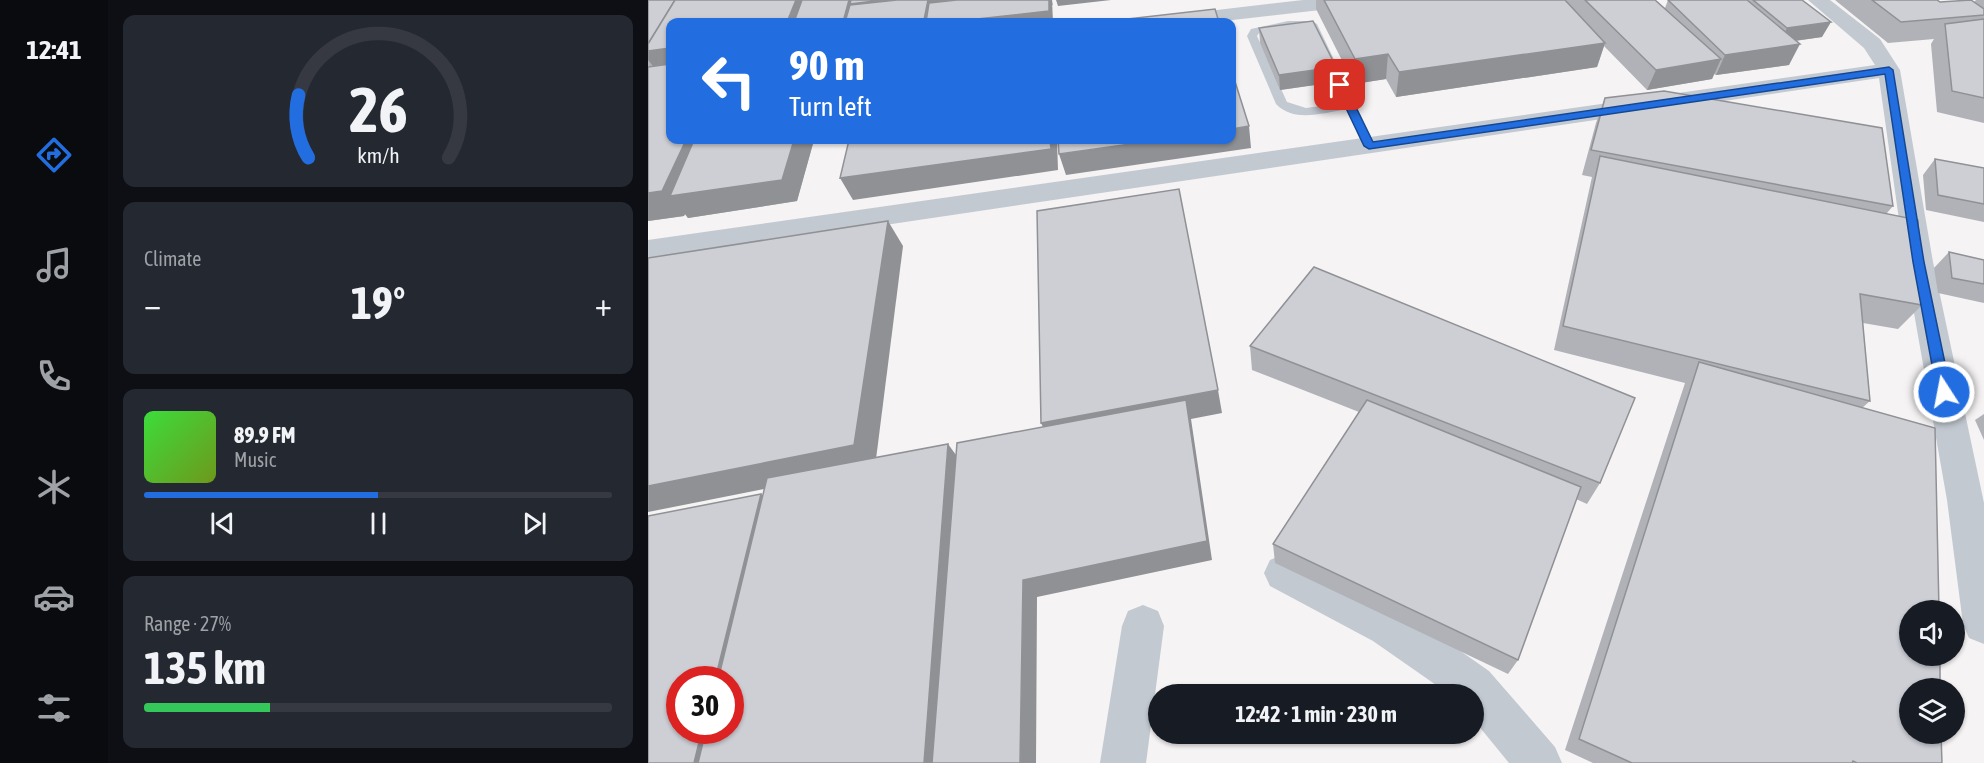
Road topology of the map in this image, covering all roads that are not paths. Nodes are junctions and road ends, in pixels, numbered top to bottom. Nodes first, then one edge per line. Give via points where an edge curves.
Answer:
1 (1356, 0) edge
2 (1818, 0) edge
3 (1201, 18) edge
4 (1889, 70) junction
5 (1350, 105) junction
6 (1369, 146) junction
7 (648, 250) edge
8 (1284, 573) edge
9 (1984, 624) edge
10 (1143, 626) dead end
11 (1123, 763) edge
12 (1539, 763) edge

1 - 3 street
2 - 4 street via 1872,44
4 - 6 street
4 - 9 street via 1918,262 1965,500
5 - 5 lane via 1300,112 1288,109 1282,104 1252,36 1255,31 1312,24
5 - 6 lane
6 - 7 street
8 - 12 street via 1388,626 1474,686
10 - 11 street

